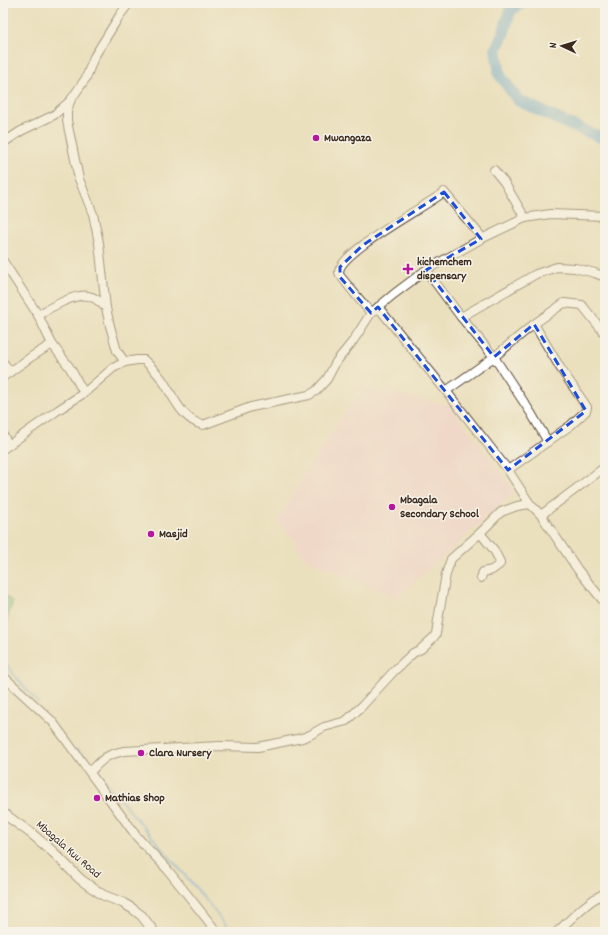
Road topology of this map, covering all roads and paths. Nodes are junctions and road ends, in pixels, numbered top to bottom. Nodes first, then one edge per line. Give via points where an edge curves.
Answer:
1 (129, 3) edge
2 (70, 101) junction
3 (3, 143) edge
4 (494, 170) dead end
5 (605, 216) edge
6 (525, 218) junction
7 (481, 239) junction
8 (3, 261) edge
9 (426, 270) junction
10 (605, 277) edge
11 (378, 307) junction
12 (106, 308) junction
13 (371, 313) junction
14 (38, 315) junction
15 (461, 317) junction
16 (534, 324) junction
17 (605, 334) edge
18 (52, 344) junction
19 (494, 357) junction
20 (3, 362) edge
21 (125, 362) junction
22 (10, 372) junction
23 (3, 377) edge
24 (446, 391) junction
25 (84, 392) junction
26 (3, 435) edge
27 (548, 442) junction
28 (6, 447) edge
29 (605, 467) edge
30 (508, 470) junction
31 (530, 504) junction
32 (541, 514) junction
33 (480, 533) junction
34 (481, 578) dead end
35 (605, 603) edge
36 (3, 676) edge
37 (90, 772) junction
38 (3, 813) edge
39 (605, 893) edge
40 (154, 932) edge
41 (217, 932) edge
42 (557, 932) edge

1 - 2 street via 94,57 86,78
2 - 3 street via 54,114
2 - 12 street via 67,121 79,179 93,214
4 - 6 street
5 - 6 street via 550,214
6 - 7 street
7 - 9 street
7 - 13 street via 444,192 402,218 363,245 340,267 340,277
8 - 14 street
9 - 11 street
9 - 15 street
10 - 15 street via 575,268 557,267 536,274
11 - 13 street
11 - 24 street
12 - 14 street via 96,298 80,295
12 - 21 street via 118,351
13 - 21 street via 327,379 316,391 309,395 251,407 203,425 195,423 181,410 163,380 144,360
14 - 18 street
15 - 19 street
16 - 17 street via 564,303 582,305
16 - 19 street
16 - 27 street via 587,407 583,415
18 - 22 street
18 - 25 street
19 - 24 street
19 - 27 street
20 - 22 street
21 - 25 street via 113,368
22 - 23 street
24 - 30 street
25 - 28 street
26 - 28 street
27 - 30 street
29 - 32 street
30 - 31 street
31 - 32 street
31 - 33 street via 501,512
32 - 35 street via 578,570
33 - 34 street via 500,562 492,570 483,572
33 - 37 street via 451,560 446,574 436,634 394,671 346,721 324,727 302,738 258,748 219,746 124,751 105,757
36 - 37 street via 52,721
37 - 41 street via 137,837 167,869
38 - 40 street, Mbagala Kuu Road via 53,852 80,879 142,916
39 - 42 street via 595,898

